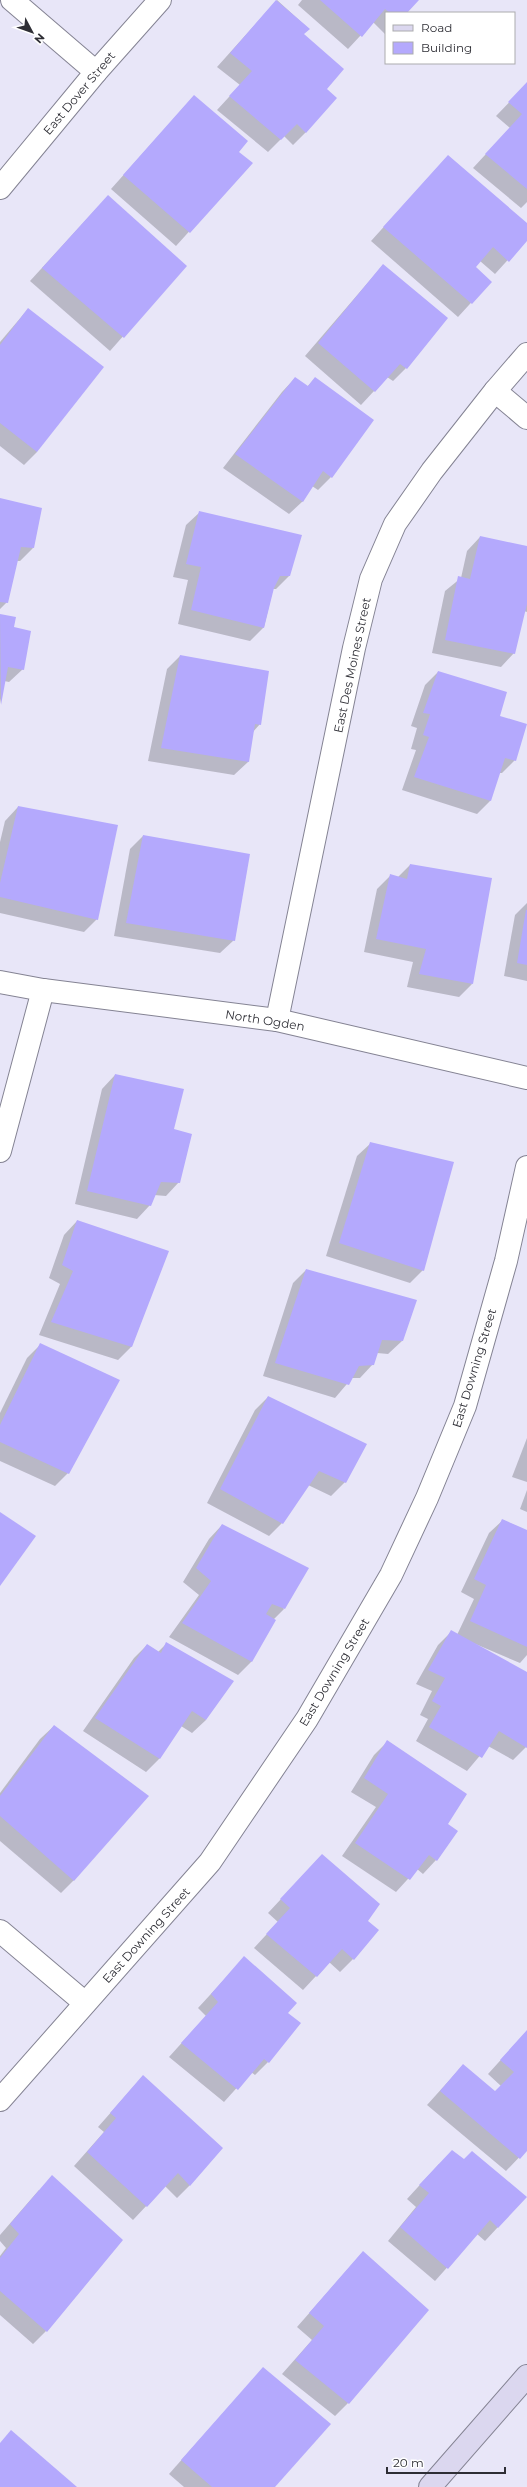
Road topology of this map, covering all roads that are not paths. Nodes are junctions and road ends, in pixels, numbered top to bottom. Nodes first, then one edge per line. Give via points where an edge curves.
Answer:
1 (12, 0) edge
2 (160, 0) edge
3 (96, 72) junction
4 (0, 188) edge
5 (527, 354) edge
6 (495, 391) junction
7 (527, 418) edge
8 (0, 982) edge
9 (42, 990) junction
10 (277, 1020) junction
11 (527, 1078) edge
12 (0, 1151) edge
13 (527, 1167) edge
14 (0, 1931) edge
15 (85, 2003) junction
16 (0, 2100) edge
17 (527, 2376) edge
18 (430, 2487) edge

1 - 3 street
2 - 3 street, East Dover Street
3 - 4 street, East Dover Street
5 - 6 street, East Des Moines Street
6 - 7 street
6 - 10 street, East Des Moines Street via 432,471 396,524 371,580 354,648
8 - 9 street, North Ogden
9 - 10 street, North Ogden
9 - 12 street
10 - 11 street, North Ogden
13 - 15 street, East Downing Street via 506,1261 464,1406 427,1498 391,1575 306,1719 210,1862
14 - 15 street
15 - 16 street, East Downing Street
17 - 18 street

